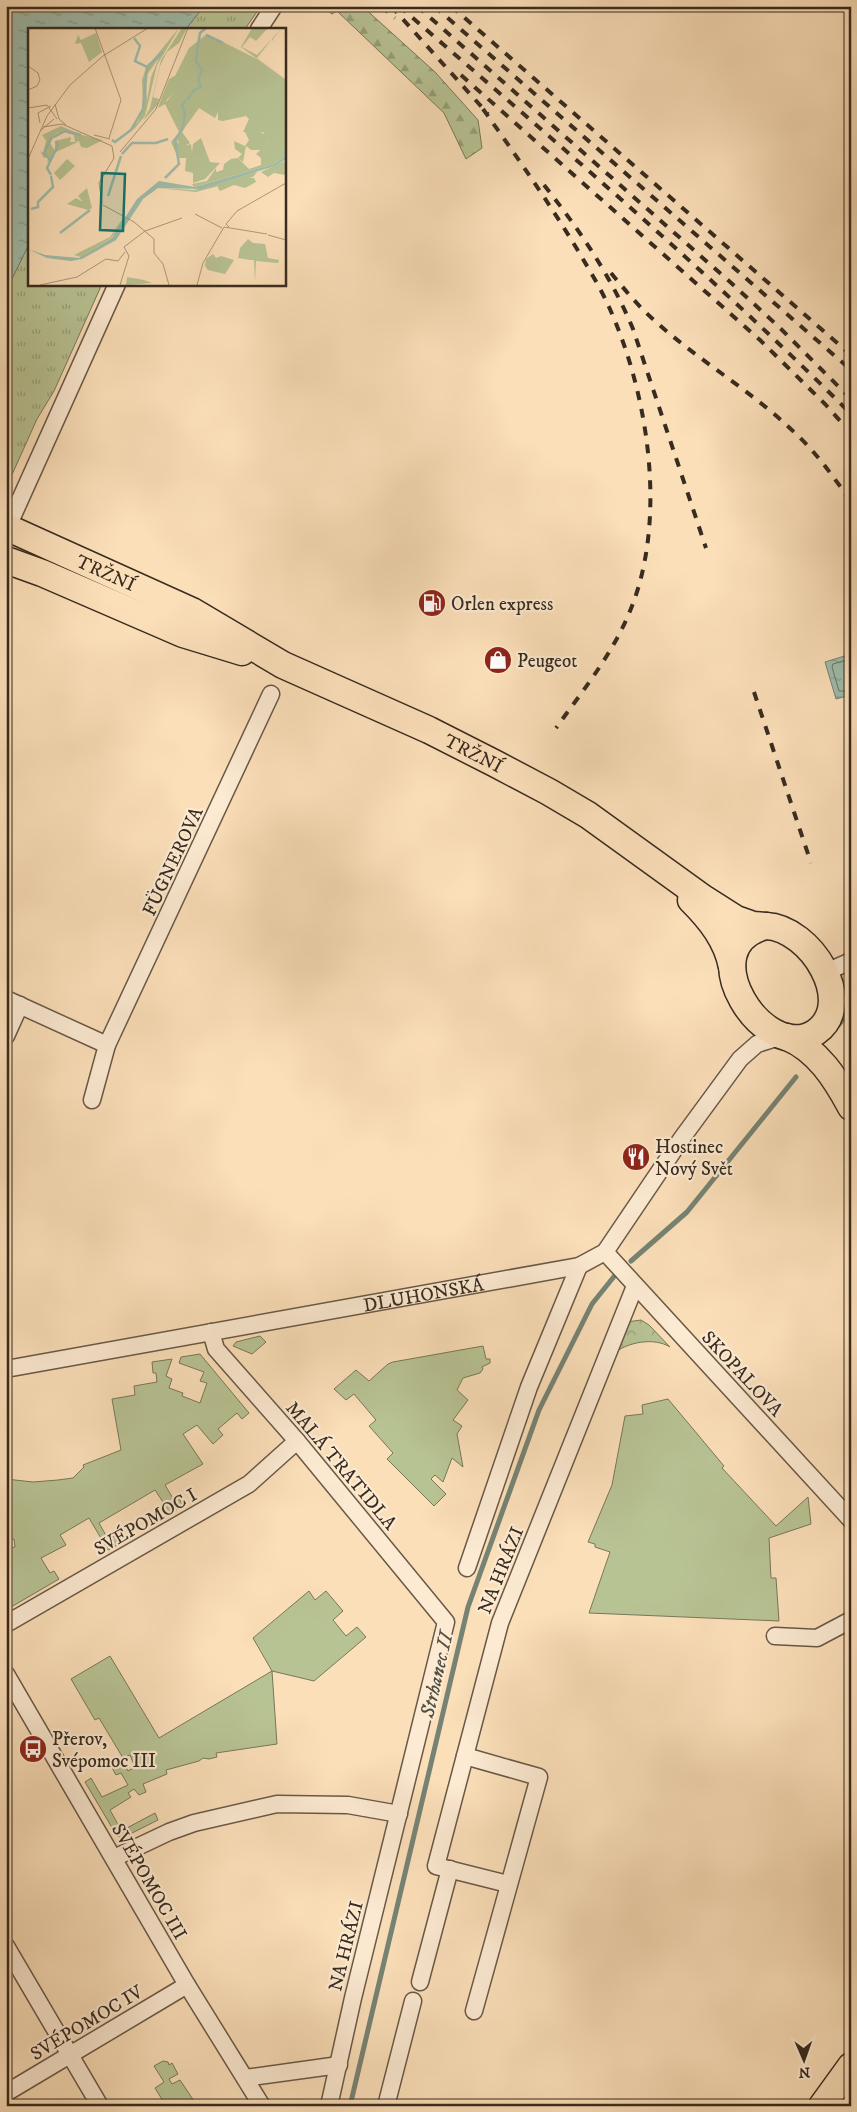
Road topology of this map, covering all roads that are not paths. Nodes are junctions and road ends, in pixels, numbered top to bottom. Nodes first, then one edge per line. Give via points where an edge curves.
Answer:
1 (274, 6) edge
2 (260, 28) edge
3 (117, 285) edge
4 (7, 528) edge
5 (6, 560) edge
6 (283, 665) junction
7 (271, 694) dead end
8 (653, 862) junction
9 (766, 926) junction
10 (851, 961) edge
11 (732, 967) junction
12 (826, 972) junction
13 (13, 1002) edge
14 (750, 1011) junction
15 (830, 1016) junction
16 (6, 1036) edge
17 (787, 1037) junction
18 (107, 1045) junction
19 (740, 1059) junction
20 (92, 1100) dead end
21 (849, 1104) edge
22 (605, 1252) junction
23 (579, 1266) junction
24 (635, 1286) junction
25 (211, 1332) junction
26 (6, 1368) edge
27 (297, 1441) junction
28 (851, 1520) edge
29 (467, 1568) dead end
30 (851, 1620) edge
31 (446, 1622) joint
32 (6, 1624) edge
33 (774, 1636) dead end
34 (6, 1674) edge
35 (465, 1756) junction
36 (399, 1814) junction
37 (114, 1858) junction
38 (450, 1869) junction
39 (508, 1884) junction
40 (6, 1946) edge
41 (420, 1982) dead end
42 (187, 1985) junction
43 (414, 2001) dead end
44 (474, 2012) dead end
45 (70, 2054) junction
46 (339, 2065) junction
47 (851, 2066) edge
48 (245, 2078) junction
49 (6, 2093) edge
50 (100, 2106) edge
51 (262, 2106) edge
52 (329, 2106) edge
53 (386, 2106) edge
54 (822, 2106) edge

1 - 2 street
3 - 4 street
4 - 6 main road, TRŽNÍ via 192,611
5 - 6 main road, TRŽNÍ via 183,634
6 - 8 main road, TRŽNÍ via 429,730 549,792 588,815
7 - 18 street, FÜGNEROVA
8 - 9 main road, TRŽNÍ via 736,919 753,926
8 - 11 main road, TRŽNÍ via 719,933
9 - 11 main road via 740,941 732,958
9 - 12 main road via 785,930 802,941
10 - 12 street
11 - 14 main road via 738,990
12 - 15 main road via 831,992
13 - 16 street
13 - 18 street
14 - 17 main road via 763,1024
14 - 19 street, DLUHONSKÁ via 749,1037
15 - 17 main road, DLUHONSKÁ via 818,1031 808,1036
15 - 21 main road via 830,1043
17 - 19 street, DLUHONSKÁ via 757,1044
17 - 21 main road via 811,1052 828,1069
18 - 20 street, FÜGNEROVA
19 - 22 street, DLUHONSKÁ
22 - 23 street, DLUHONSKÁ
22 - 24 street, SKOPALOVA
23 - 25 street, DLUHONSKÁ
23 - 29 street, NA HRÁZI via 529,1387
24 - 28 street, SKOPALOVA
24 - 35 street, NA HRÁZI via 500,1623
25 - 26 street, DLUHONSKÁ
25 - 27 street, MALÁ TRATIDLA via 216,1349
27 - 31 street, MALÁ TRATIDLA
27 - 32 street, SVÉPOMOC I via 249,1484
30 - 33 street via 816,1638
31 - 36 street, NA HRÁZI
34 - 37 street, SVÉPOMOC III
35 - 38 street, NA HRÁZI via 436,1866
35 - 39 street via 538,1777
36 - 37 street via 348,1805 277,1804 194,1823
36 - 46 street, NA HRÁZI
37 - 42 street, SVÉPOMOC III
38 - 39 street
38 - 41 street
39 - 44 street
40 - 45 street
42 - 45 street, SVÉPOMOC IV
42 - 48 street, SVÉPOMOC III
43 - 53 street
45 - 49 street, SVÉPOMOC IV
45 - 50 street
46 - 48 street
46 - 52 street, NA HRÁZI
47 - 54 main road
48 - 51 street, SVÉPOMOC III

